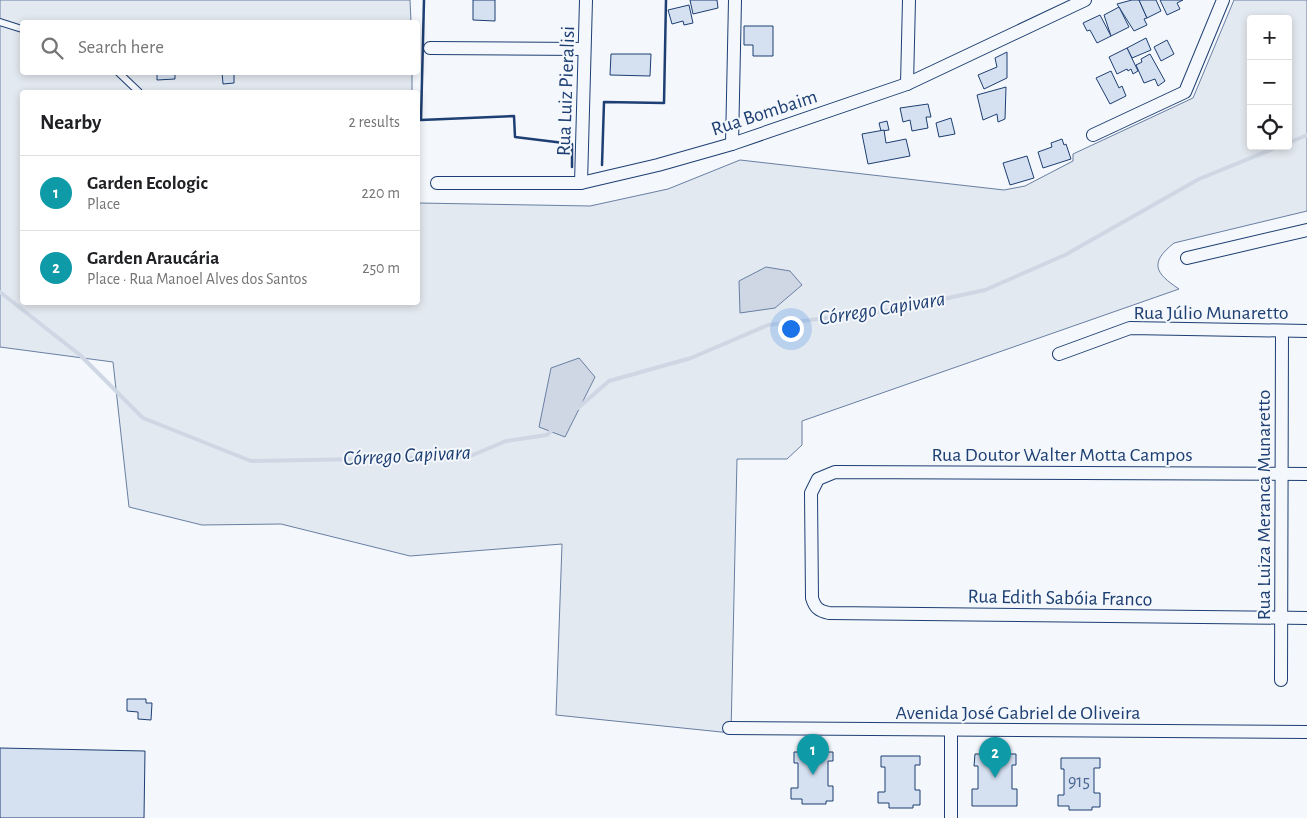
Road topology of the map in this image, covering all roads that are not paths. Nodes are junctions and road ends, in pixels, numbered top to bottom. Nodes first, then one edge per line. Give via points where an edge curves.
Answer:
1 (586, 0) edge
2 (735, 0) edge
3 (909, 0) edge
4 (1085, 0) edge
5 (1223, 0) edge
6 (0, 22) edge
7 (20, 28) edge
8 (430, 48) dead end
9 (584, 49) junction
10 (121, 75) edge
11 (907, 84) junction
12 (137, 90) edge
13 (1093, 135) dead end
14 (732, 144) junction
15 (437, 183) dead end
16 (581, 183) junction
17 (1307, 230) edge
18 (1187, 258) dead end
19 (1282, 331) junction
20 (1307, 331) edge
21 (1059, 354) dead end
22 (1280, 474) junction
23 (1307, 474) edge
24 (814, 606) joint
25 (1281, 618) junction
26 (1307, 618) edge
27 (1281, 680) dead end
28 (729, 728) dead end
29 (951, 730) junction
30 (1307, 732) edge
31 (951, 818) edge

1 - 9 street, Rua Luiz Pieralisi
2 - 14 street
3 - 11 street
4 - 11 street, Rua Bombaim
5 - 13 street via 1185,92
6 - 7 lane
8 - 9 street
9 - 16 street, Rua Luiz Pieralisi
10 - 12 lane
11 - 14 street, Rua Bombaim
14 - 16 street, Rua Bombaim
15 - 16 street, Rua Bombaim
17 - 18 street
19 - 20 street, Rua Júlio Munaretto
19 - 21 street, Rua Júlio Munaretto via 1130,328
19 - 22 street, Rua Luiza Meranca Munaretto
22 - 23 street, Rua Doutor Walter Motta Campos
22 - 24 street, Rua Doutor Walter Motta Campos via 835,472 818,479 811,493 811,590
22 - 25 street, Rua Luiza Meranca Munaretto
24 - 25 street, Rua Edith Sabóia Franco via 829,613
25 - 26 street, Rua Edith Sabóia Franco
25 - 27 street, Rua Luiza Meranca Munaretto
28 - 29 street, Avenida José Gabriel de Oliveira
29 - 30 street, Avenida José Gabriel de Oliveira
29 - 31 street

